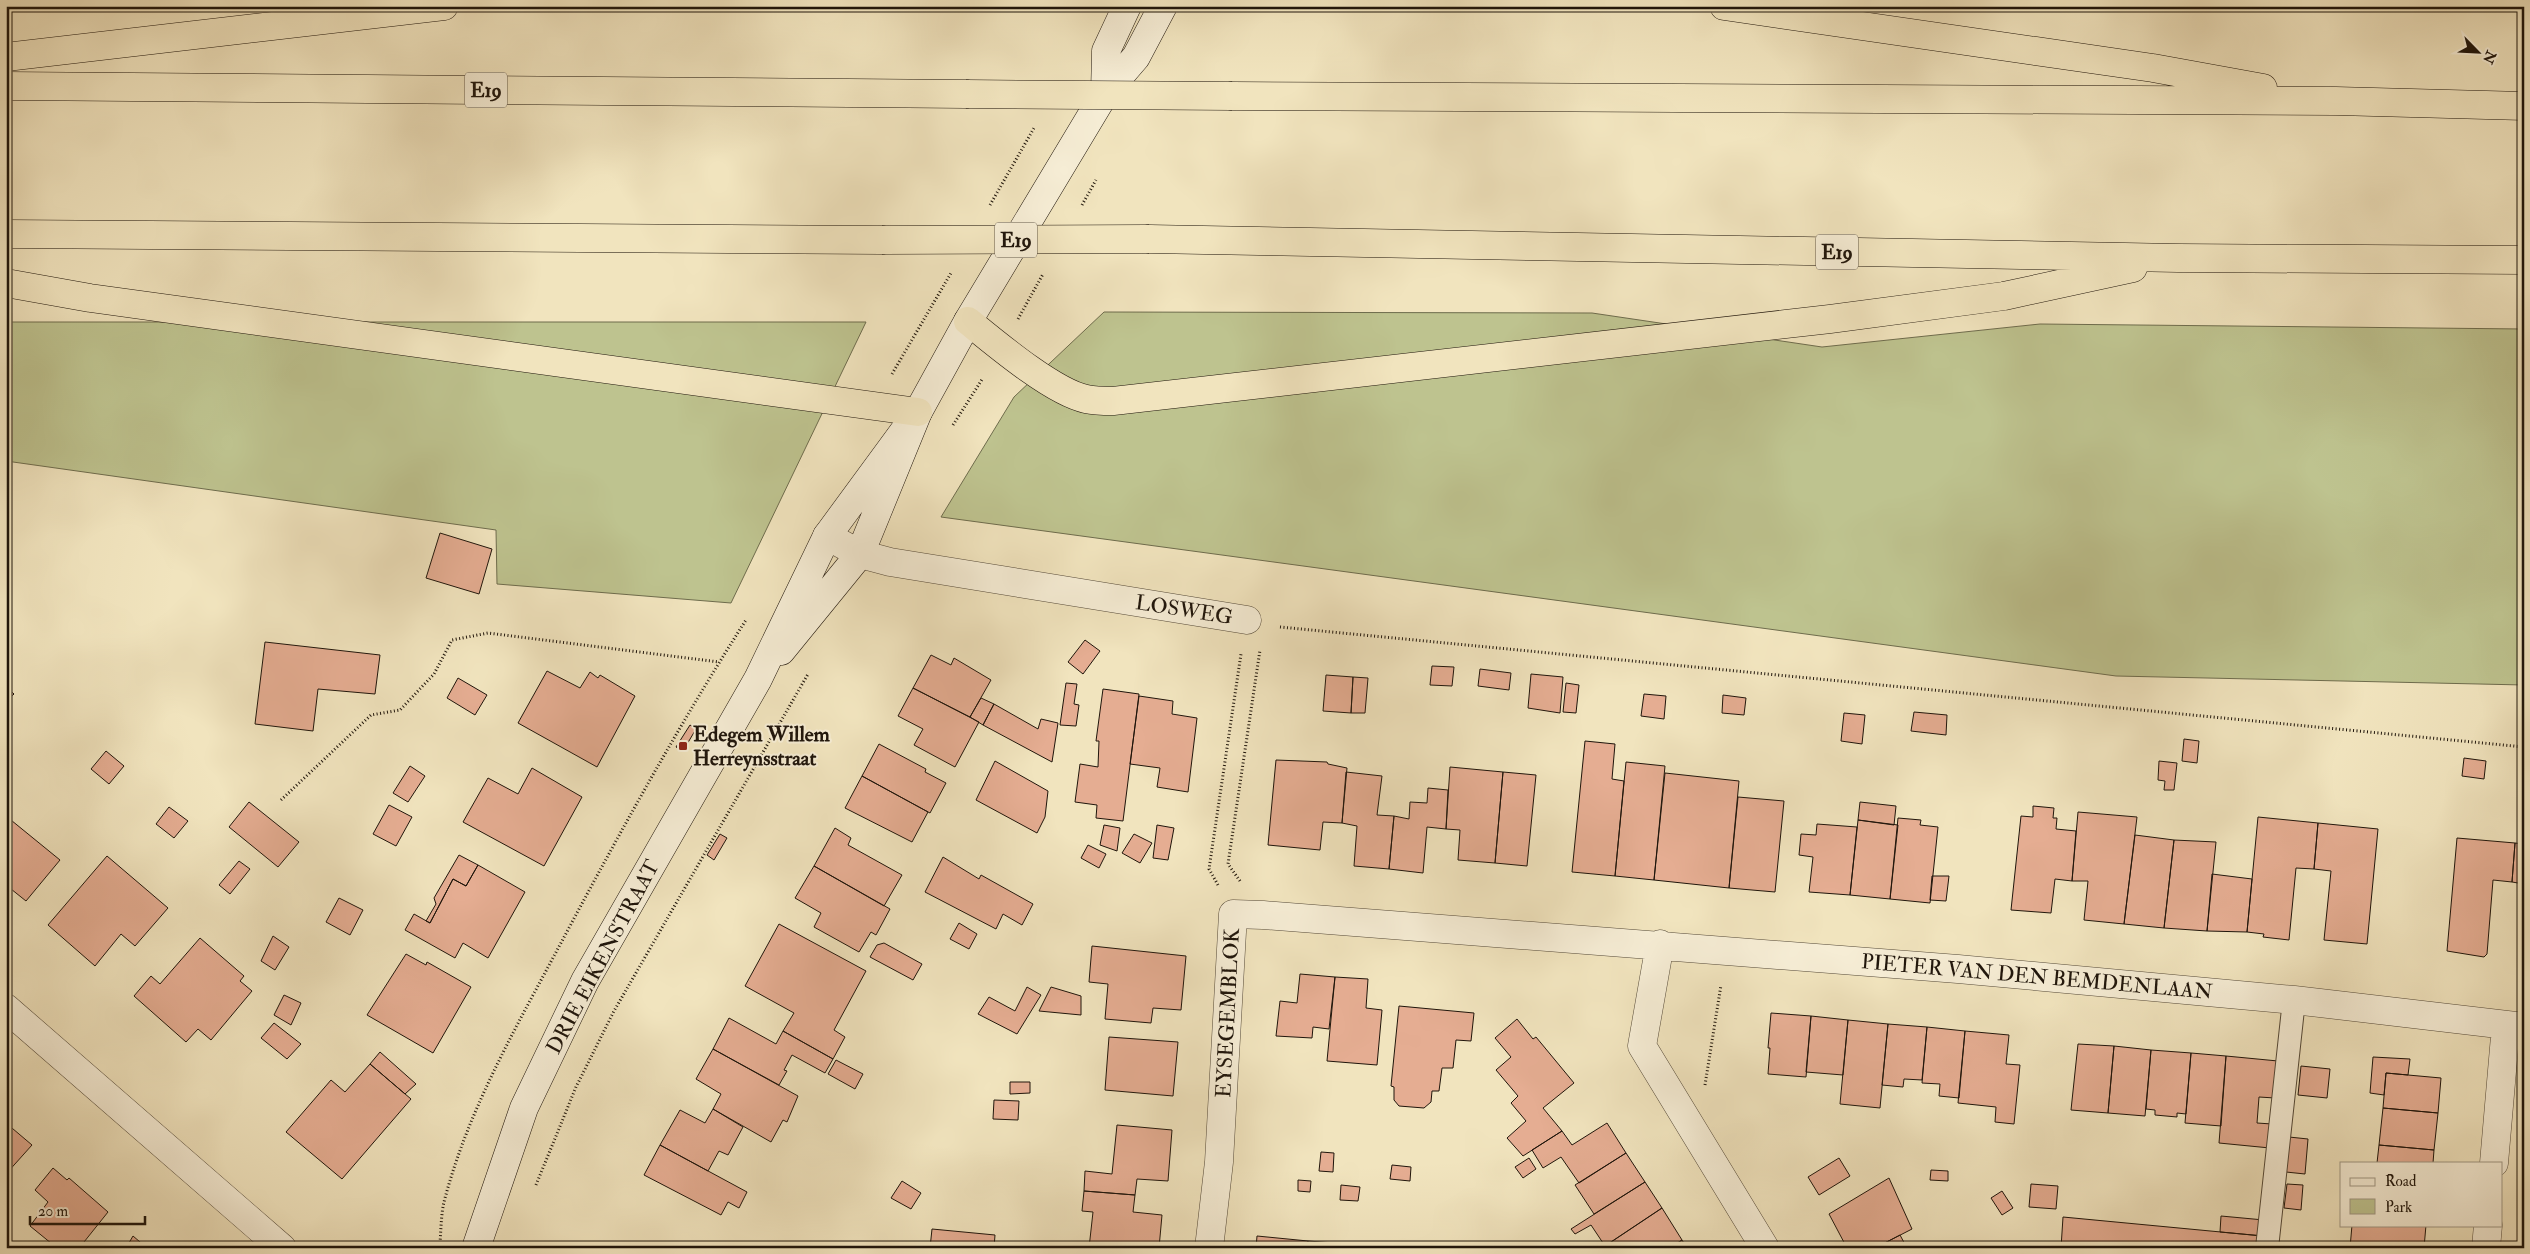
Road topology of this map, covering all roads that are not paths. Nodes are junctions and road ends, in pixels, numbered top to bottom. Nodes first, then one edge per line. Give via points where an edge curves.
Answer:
1 (444, 6) edge
2 (1127, 6) edge
3 (1163, 6) edge
4 (1724, 6) edge
5 (6, 56) edge
6 (6, 86) edge
7 (1105, 93) junction
8 (2336, 101) junction
9 (2524, 106) edge
10 (6, 234) edge
11 (2178, 258) junction
12 (2524, 260) edge
13 (6, 283) edge
14 (968, 321) junction
15 (918, 412) junction
16 (827, 536) junction
17 (860, 554) junction
18 (1255, 622) road end
19 (758, 679) junction
20 (1549, 938) joint
21 (1660, 944) junction
22 (2294, 1000) junction
23 (6, 1008) edge
24 (2515, 1026) edge
25 (2494, 1162) edge
26 (2488, 1226) edge
27 (282, 1248) edge
28 (476, 1248) edge
29 (1210, 1248) edge
30 (1765, 1248) edge
31 (2267, 1248) edge
32 (2486, 1248) edge

1 - 5 highway
2 - 7 street, DRIE EIKENSTRAAT via 1106,51
3 - 7 street, DRIE EIKENSTRAAT via 1136,58
4 - 8 highway via 2153,68
6 - 8 highway, E19, bridge
7 - 14 street, DRIE EIKENSTRAAT
8 - 9 highway, E19
10 - 11 highway, E19, bridge via 1149,239
11 - 12 highway, E19
11 - 14 highway via 1984,298 1830,319 1113,402 1085,399 1062,388
13 - 15 highway via 90,298
14 - 15 street, DRIE EIKENSTRAAT
15 - 16 street, DRIE EIKENSTRAAT
15 - 17 street, DRIE EIKENSTRAAT
16 - 17 street, LOSWEG
16 - 19 street, DRIE EIKENSTRAAT
17 - 18 street, LOSWEG via 890,562
17 - 19 street, DRIE EIKENSTRAAT
19 - 28 street, DRIE EIKENSTRAAT via 585,981 524,1108
20 - 21 street, PIETER VAN DEN BEMDENLAAN
20 - 29 street, EYSEGEMBLOK via 1233,914 1219,1162
21 - 22 street, PIETER VAN DEN BEMDENLAAN
21 - 30 street via 1642,1046
22 - 24 street, PIETER VAN DEN BEMDENLAAN
22 - 31 lane
23 - 27 street
24 - 25 street
26 - 32 street

